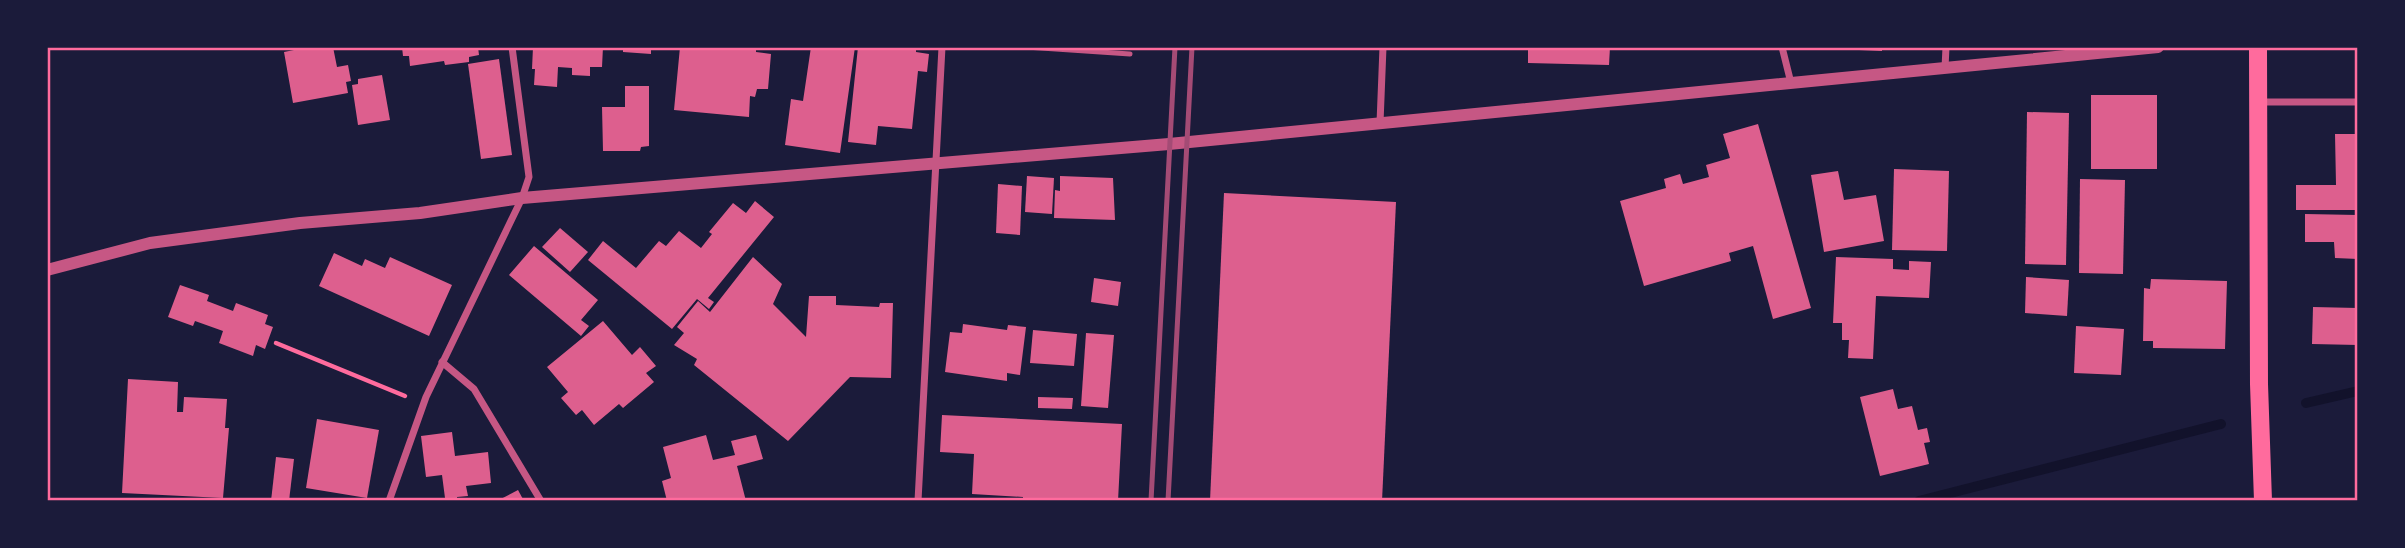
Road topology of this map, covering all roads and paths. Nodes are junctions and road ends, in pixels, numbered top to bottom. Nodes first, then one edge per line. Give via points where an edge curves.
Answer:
1 (512, 47) edge
2 (942, 47) edge
3 (1026, 47) edge
4 (1383, 47) edge
5 (1782, 47) edge
6 (1946, 47) edge
7 (2158, 47) edge
8 (2258, 47) edge
9 (1130, 54) dead end
10 (1945, 68) junction
11 (1791, 83) junction
12 (2259, 102) junction
13 (2358, 102) edge
14 (1380, 123) junction
15 (936, 162) junction
16 (522, 198) junction
17 (47, 270) edge
18 (276, 343) dead end
19 (442, 362) junction
20 (423, 404) junction
21 (389, 501) edge
22 (541, 501) edge
23 (918, 501) edge
24 (2263, 501) edge

1 - 16 street via 529,177
2 - 15 street
3 - 9 lane
4 - 14 street
5 - 11 street
6 - 10 street
7 - 10 street
8 - 12 main road
10 - 11 street
11 - 14 street
12 - 13 street
12 - 24 main road
14 - 15 street
15 - 16 street
15 - 23 street
16 - 17 street via 150,243
16 - 19 street
18 - 20 path
19 - 20 street
19 - 22 street via 474,389
20 - 21 street

